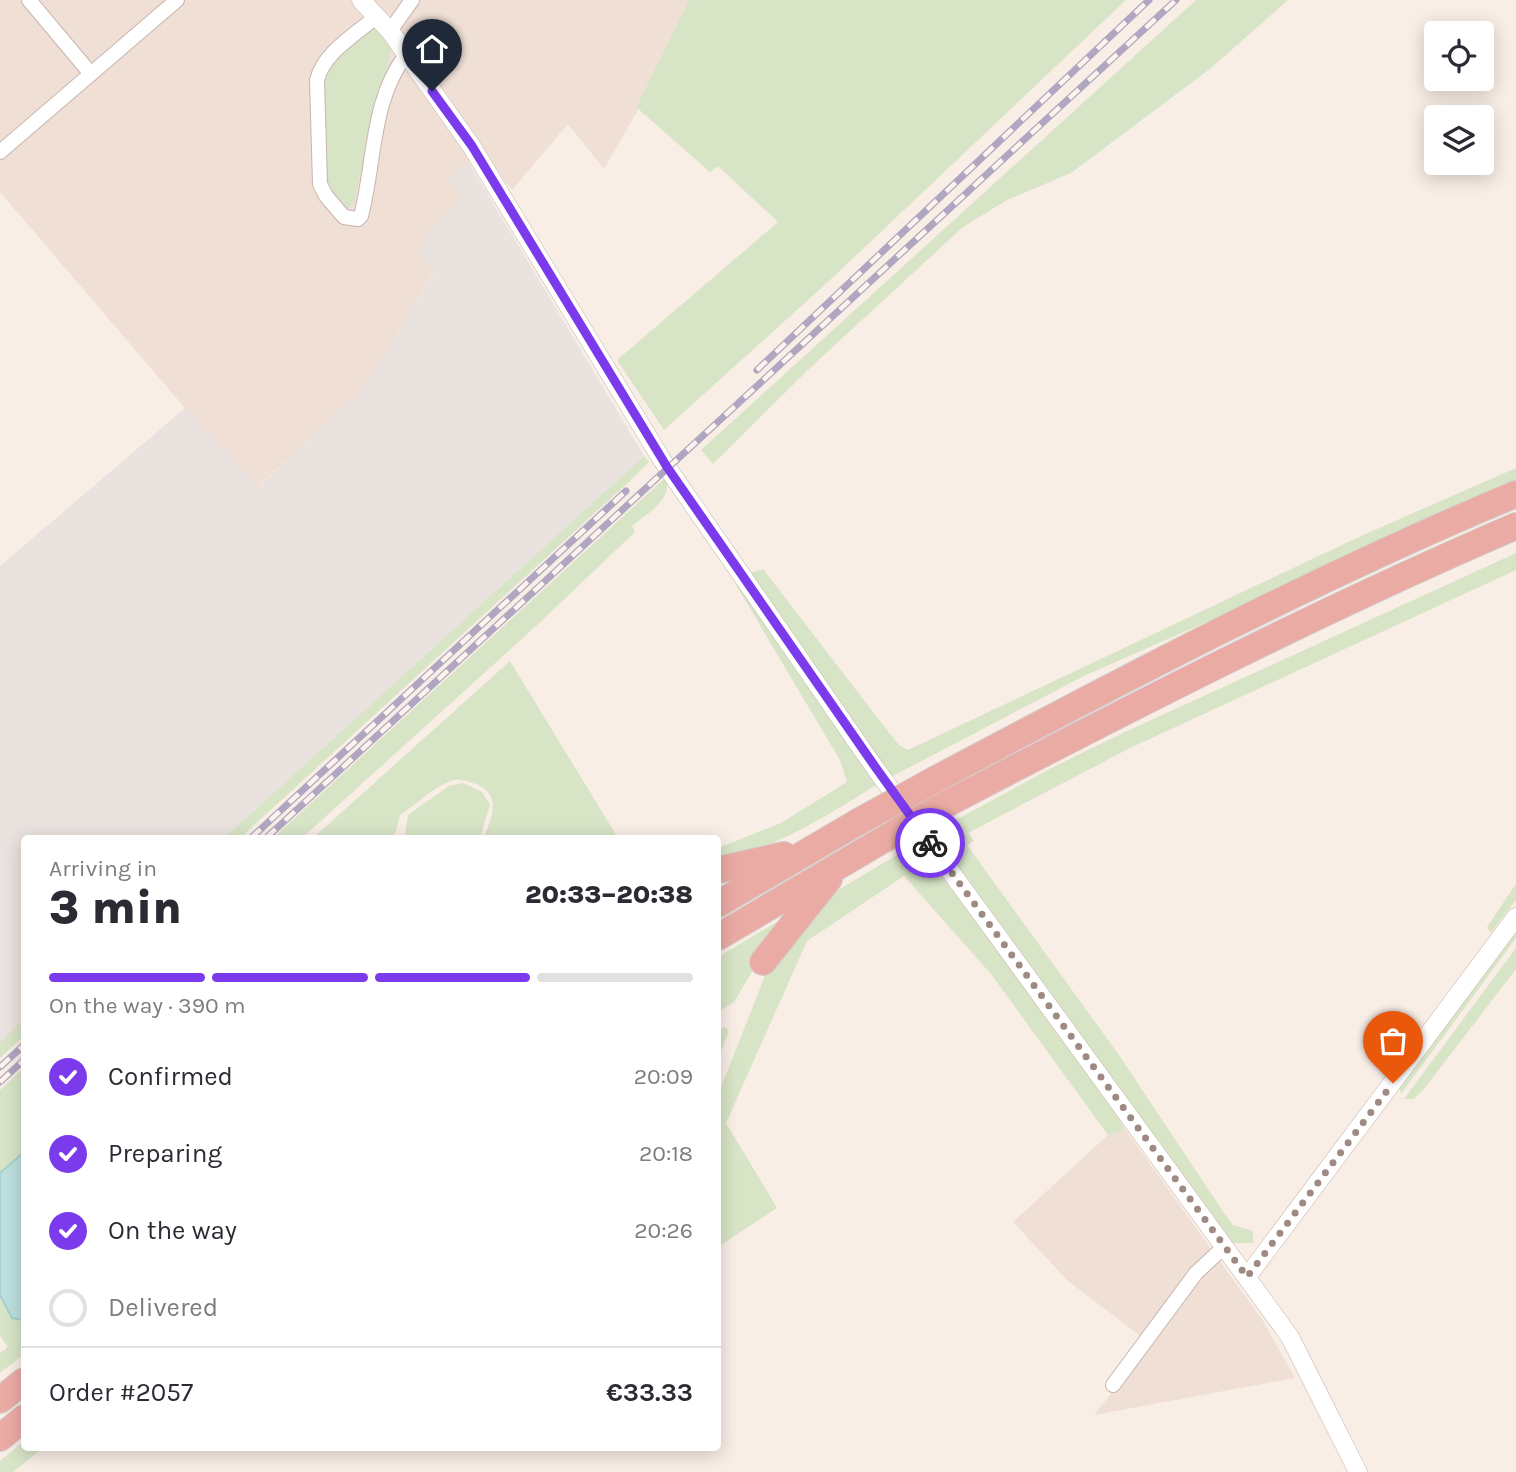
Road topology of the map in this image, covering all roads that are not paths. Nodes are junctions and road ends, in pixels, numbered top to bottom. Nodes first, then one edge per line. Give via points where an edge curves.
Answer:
1 (29, 0) edge
2 (177, 0) edge
3 (360, 0) edge
4 (412, 0) edge
5 (377, 16) junction
6 (390, 31) junction
7 (406, 55) junction
8 (91, 74) junction
9 (0, 152) edge
10 (1516, 494) edge
11 (1516, 526) edge
12 (819, 845) junction
13 (841, 865) junction
14 (721, 870) edge
15 (721, 902) edge
16 (1516, 917) edge
17 (721, 935) edge
18 (763, 962) dead end
19 (1225, 1246) junction
20 (1247, 1277) junction
21 (21, 1383) edge
22 (1113, 1385) dead end
23 (0, 1400) edge
24 (21, 1420) edge
25 (0, 1437) edge
26 (1358, 1472) edge

1 - 8 street
2 - 8 street
3 - 5 street
4 - 6 street
5 - 6 street
5 - 7 street via 328,57 317,80 320,184 344,217 361,216 390,79
6 - 7 street
7 - 19 street via 472,146 667,467 876,768
8 - 9 street
10 - 12 highway, bridge via 1214,634
11 - 13 highway, bridge via 1136,705
12 - 14 highway
12 - 15 highway
13 - 17 highway
13 - 18 highway
16 - 20 street
19 - 20 street
19 - 22 street via 1196,1273
20 - 26 street via 1290,1337
21 - 23 highway
24 - 25 highway

